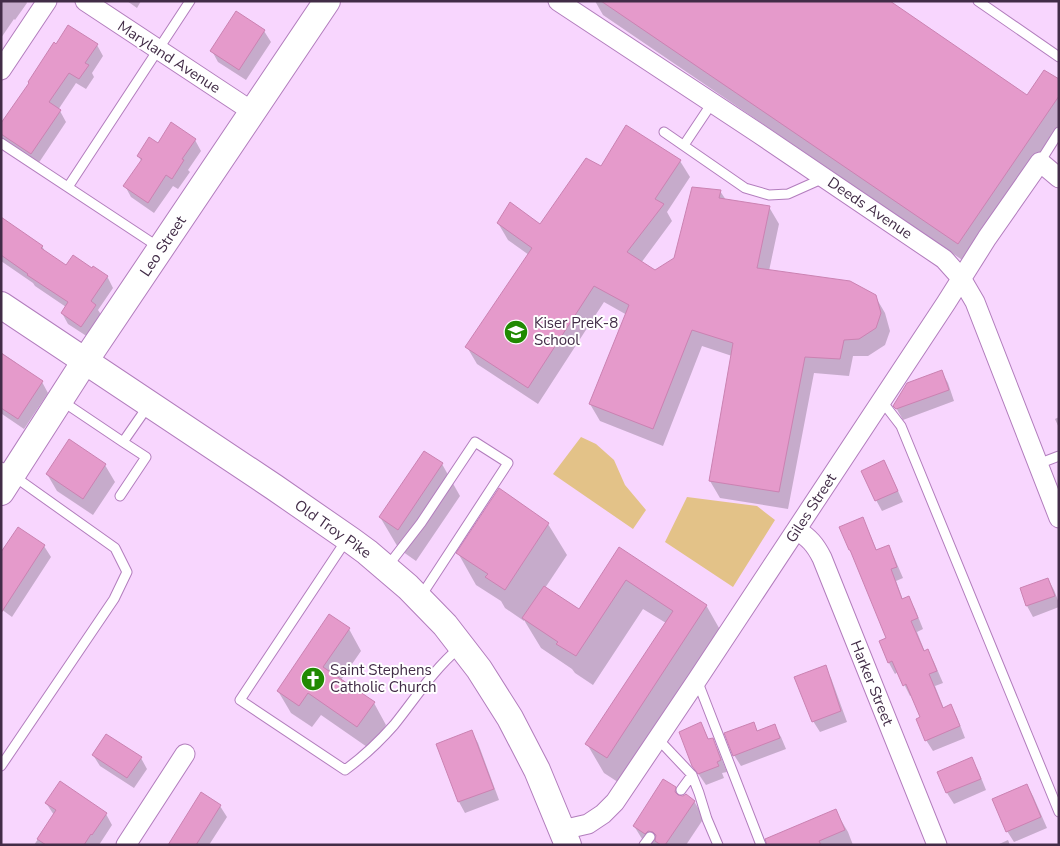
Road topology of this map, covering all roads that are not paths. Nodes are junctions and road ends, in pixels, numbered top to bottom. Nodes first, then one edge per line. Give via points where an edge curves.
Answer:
1 (47, 1) edge
2 (85, 1) edge
3 (190, 1) edge
4 (327, 1) edge
5 (558, 1) edge
6 (978, 1) edge
7 (158, 49) junction
8 (1059, 57) edge
9 (1, 70) edge
10 (712, 103) junction
11 (253, 112) junction
12 (664, 132) dead end
13 (1059, 132) edge
14 (1, 143) edge
15 (684, 145) junction
16 (1040, 162) junction
17 (824, 178) junction
18 (1059, 178) edge
19 (68, 187) junction
20 (161, 249) junction
21 (961, 278) junction
22 (1, 305) edge
23 (86, 360) junction
24 (60, 400) junction
25 (881, 400) junction
26 (150, 404) junction
27 (123, 442) junction
28 (1059, 456) edge
29 (1038, 464) junction
30 (5, 478) edge
31 (120, 496) dead end
32 (1059, 518) edge
33 (796, 530) junction
34 (348, 538) junction
35 (386, 568) junction
36 (420, 599) junction
37 (461, 646) junction
38 (697, 680) junction
39 (658, 739) junction
40 (186, 754) dead end
41 (1, 766) edge
42 (692, 775) junction
43 (681, 790) dead end
44 (1059, 812) edge
45 (565, 837) edge
46 (126, 845) edge
47 (718, 845) edge
48 (761, 845) edge
49 (937, 845) edge

1 - 9 street
2 - 7 street, Maryland Avenue
3 - 7 lane
4 - 11 main road, Leo Street
5 - 10 street, Deeds Avenue
6 - 8 lane
7 - 11 street, Maryland Avenue
7 - 19 lane
10 - 15 lane
10 - 17 street, Deeds Avenue
11 - 20 main road, Leo Street
12 - 15 lane
13 - 16 lane
14 - 19 lane
15 - 17 lane via 745,188 769,195 788,194
16 - 18 street
16 - 21 street, Giles Street
17 - 21 street, Deeds Avenue via 944,259
19 - 20 lane
20 - 23 main road, Leo Street
21 - 25 street, Giles Street
21 - 29 street, Deeds Avenue via 975,302
22 - 23 main road, Old Troy Pike
23 - 24 main road, Leo Street
23 - 26 main road, Old Troy Pike
24 - 27 lane
24 - 30 main road, Leo Street
25 - 33 street, Giles Street
25 - 44 lane via 901,426
26 - 27 lane
26 - 34 main road, Old Troy Pike
27 - 31 lane via 146,457
28 - 29 lane
29 - 32 street, Deeds Avenue
30 - 41 lane via 115,548 127,572 114,599
33 - 38 street, Giles Street
33 - 49 street, Harker Street via 816,546 822,558
34 - 35 main road, Old Troy Pike
34 - 37 lane via 240,700 346,770 392,726 447,658
35 - 36 main road, Old Troy Pike
35 - 36 lane via 421,523 475,442 508,463
36 - 37 main road, Old Troy Pike
37 - 45 main road, Old Troy Pike via 510,718 537,770
38 - 39 street, Giles Street
38 - 48 lane
39 - 42 lane
39 - 45 street, Giles Street via 616,802 603,814
40 - 46 street
42 - 43 lane
42 - 47 lane

